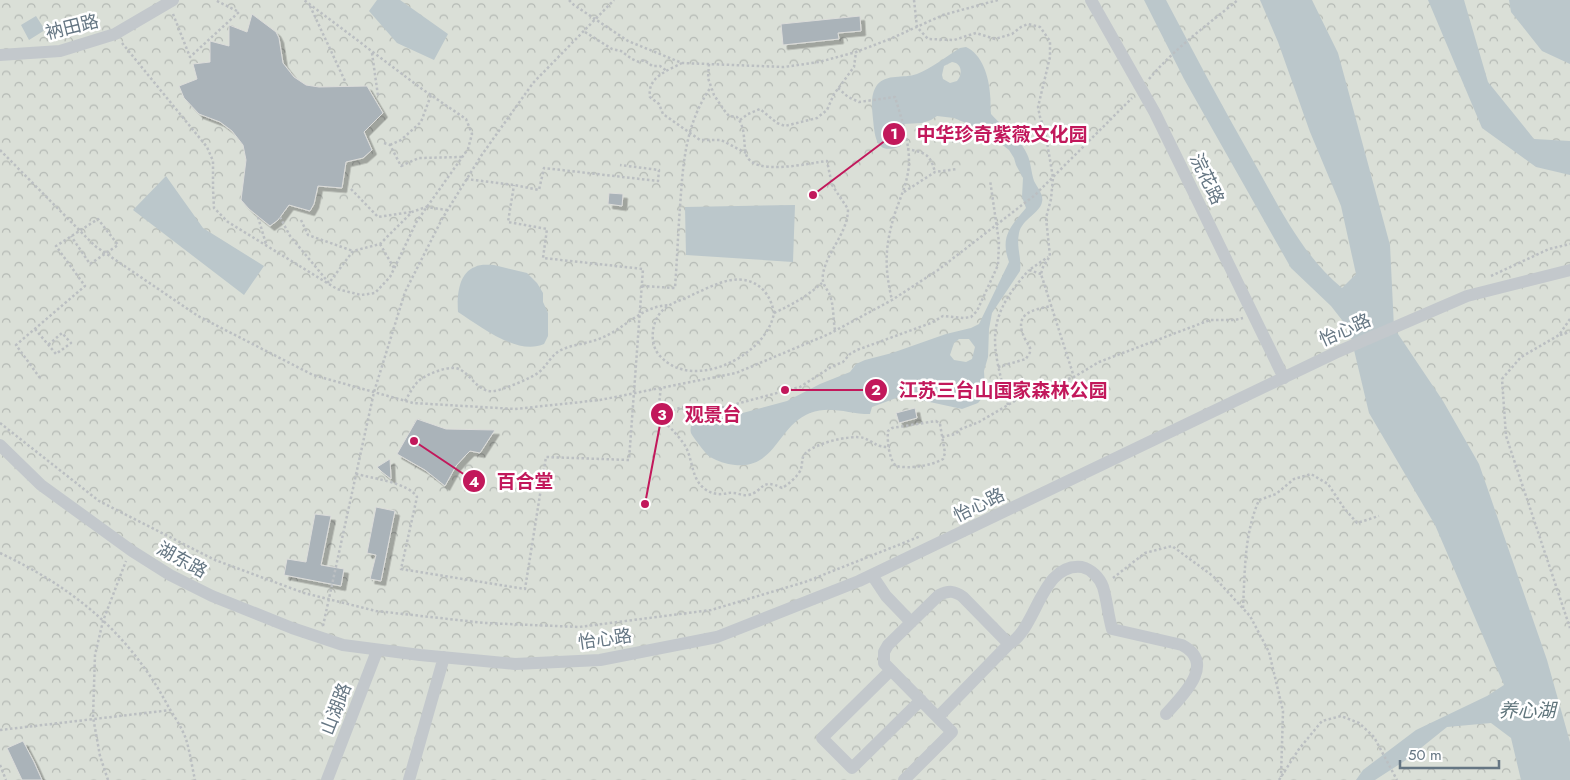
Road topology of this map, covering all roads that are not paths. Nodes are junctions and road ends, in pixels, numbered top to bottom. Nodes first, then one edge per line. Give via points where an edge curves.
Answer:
1 (1091, 0) edge
2 (171, 2) edge
3 (0, 55) edge
4 (1570, 270) edge
5 (1284, 378) junction
6 (0, 445) edge
7 (872, 575) junction
8 (912, 622) junction
9 (1009, 644) junction
10 (377, 650) junction
11 (444, 657) junction
12 (891, 670) junction
13 (921, 700) junction
14 (1166, 714) dead end
15 (938, 717) junction
16 (327, 780) edge
17 (409, 780) edge
18 (904, 780) edge

1 - 5 street, 浣花路 via 1159,122
2 - 3 street, 衲田路 via 114,34 60,51
4 - 5 street, 怡心路 via 1467,296
5 - 7 street, 怡心路
6 - 10 street, 湖东路 via 42,486 170,575 212,596 292,628 344,645
7 - 8 street via 886,596
7 - 11 street, 怡心路 via 717,637 600,660 515,664
8 - 9 street via 939,595 951,591 969,602
8 - 12 street via 884,652 884,663
9 - 14 street via 1020,636 1051,581 1060,572 1086,568 1103,586 1112,629 1182,645 1195,656 1197,672 1190,687
9 - 15 street
10 - 11 street, 怡心路
10 - 16 street, 山湖路
11 - 17 street
12 - 13 street
12 - 13 street via 822,738 852,768
13 - 15 street
15 - 18 street via 952,732

